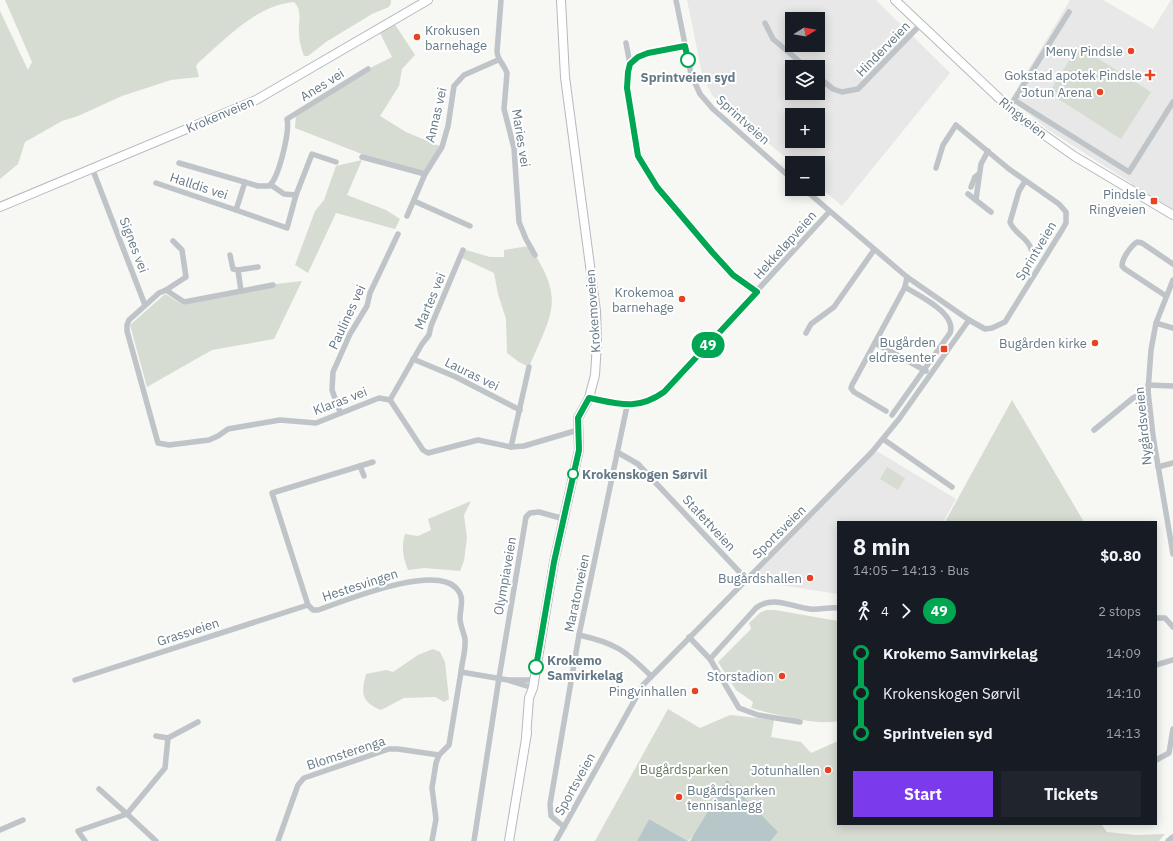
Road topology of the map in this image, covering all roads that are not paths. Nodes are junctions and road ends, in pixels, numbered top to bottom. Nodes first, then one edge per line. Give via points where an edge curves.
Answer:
1 (428, 0) edge
2 (501, 0) edge
3 (561, 0) edge
4 (676, 0) edge
5 (895, 0) edge
6 (1069, 12) dead end
7 (766, 23) dead end
8 (921, 24) junction
9 (626, 43) dead end
10 (685, 46) junction
11 (498, 60) junction
12 (798, 60) edge
13 (630, 64) junction
14 (368, 69) dead end
15 (825, 83) edge
16 (1014, 100) junction
17 (1173, 102) edge
18 (1009, 107) junction
19 (988, 151) junction
20 (362, 156) dead end
21 (336, 162) dead end
22 (179, 163) dead end
23 (92, 168) junction
24 (936, 168) dead end
25 (785, 173) edge
26 (425, 174) junction
27 (979, 174) junction
28 (1025, 181) junction
29 (245, 182) junction
30 (156, 183) dead end
31 (271, 185) junction
32 (971, 187) dead end
33 (968, 194) dead end
34 (296, 195) junction
35 (812, 196) edge
36 (976, 199) junction
37 (414, 202) junction
38 (0, 207) edge
39 (236, 210) junction
40 (829, 212) junction
41 (991, 212) dead end
42 (1172, 214) edge
43 (407, 216) dead end
44 (470, 226) dead end
45 (398, 234) dead end
46 (174, 241) dead end
47 (1031, 249) dead end
48 (463, 250) dead end
49 (874, 250) junction
50 (230, 255) dead end
51 (535, 255) dead end
52 (1173, 264) edge
53 (258, 267) dead end
54 (238, 270) junction
55 (907, 277) junction
56 (1173, 280) edge
57 (273, 285) dead end
58 (905, 287) junction
59 (166, 290) junction
60 (241, 291) junction
61 (757, 292) junction
62 (1166, 296) junction
63 (145, 305) junction
64 (969, 320) junction
65 (1156, 323) junction
66 (1173, 328) edge
67 (806, 333) dead end
68 (876, 343) junction
69 (414, 359) junction
70 (529, 367) dead end
71 (924, 370) junction
72 (930, 374) junction
73 (1173, 386) edge
74 (1148, 388) junction
75 (589, 398) junction
76 (390, 400) junction
77 (626, 406) junction
78 (520, 410) junction
79 (340, 412) junction
80 (578, 430) junction
81 (1094, 430) dead end
82 (883, 439) junction
83 (511, 447) junction
84 (617, 452) junction
85 (373, 462) dead end
86 (1173, 463) edge
87 (360, 466) junction
88 (1158, 467) junction
89 (364, 476) dead end
90 (952, 487) dead end
91 (564, 519) junction
92 (1173, 554) edge
93 (747, 580) junction
94 (308, 605) junction
95 (837, 608) edge
96 (1157, 618) edge
97 (1173, 626) edge
98 (579, 635) junction
99 (689, 637) junction
100 (710, 659) junction
101 (1173, 660) edge
102 (1157, 665) edge
103 (460, 672) junction
104 (651, 676) junction
105 (499, 678) junction
106 (75, 680) dead end
107 (534, 684) junction
108 (198, 722) dead end
109 (800, 722) dead end
110 (1173, 729) edge
111 (156, 736) dead end
112 (168, 738) junction
113 (439, 755) junction
114 (1157, 759) edge
115 (99, 789) dead end
116 (127, 814) junction
117 (23, 820) dead end
118 (564, 827) junction
119 (0, 830) edge
120 (1173, 837) edge
121 (85, 841) edge
122 (156, 841) edge
123 (278, 841) edge
124 (432, 841) edge
125 (474, 841) edge
126 (509, 841) edge
127 (556, 841) edge
128 (1168, 841) edge

1 - 23 main road, Krokenveien via 261,97
2 - 11 street, Maries vei
3 - 75 main road, Krokemoveien via 565,77 596,321 596,366
4 - 10 street, Sprintveien
5 - 8 main road, Ringveien
6 - 16 street
7 - 12 street via 773,38
8 - 15 street, Hinderveien via 858,89 842,92
8 - 18 main road, Ringveien
9 - 13 street
10 - 13 street via 648,53
10 - 25 street, Sprintveien via 693,81 704,100
11 - 26 street, Annas vei via 464,75 456,82 446,135 434,162
11 - 51 street, Maries vei via 506,73 504,110 514,148 519,222
13 - 61 street via 627,88 638,156 657,187 712,252 733,275
14 - 31 street, Anes vei via 287,119 288,136
16 - 17 street via 1129,172
16 - 18 street
18 - 42 main road, Ringveien via 1046,138
19 - 24 street, Sprintveien via 956,125 943,144
19 - 27 street
19 - 28 street, Sprintveien
20 - 26 street
21 - 34 street, Halldis vei via 312,154
22 - 29 street, Halldis vei
23 - 38 main road, Krokenveien
23 - 63 street, Signes vei
26 - 37 street, Annas vei
27 - 32 street
27 - 36 street
28 - 47 street via 1019,191 1010,222
28 - 64 street, Sprintveien via 1064,207 1066,223 1005,322 985,329
29 - 31 street, Halldis vei via 262,187
29 - 39 street, Halldis vei
30 - 39 street, Halldis vei
31 - 34 street, Halldis vei via 284,194
33 - 36 street
34 - 39 street, Halldis vei via 287,228
35 - 40 street, Sprintveien
36 - 41 street
37 - 43 street, Annas vei
37 - 44 street
40 - 49 street, Sprintveien
40 - 61 street, Hekkeløpveien
45 - 79 street, Paulines vei via 367,306 350,334 334,372 332,390
46 - 59 street via 182,250 186,277
48 - 69 street, Martes vei via 429,335
49 - 55 street, Sprintveien
49 - 67 street via 834,307 811,324
50 - 54 street via 233,268
52 - 62 street via 1137,242 1122,262 1125,269
53 - 54 street
54 - 60 street
55 - 58 street
55 - 64 street, Sprintveien
56 - 62 street, Nygårdsveien
57 - 60 street
58 - 68 street via 878,333
58 - 71 street via 940,309 951,325 950,333
59 - 60 street via 184,302
59 - 63 street
61 - 77 street, Hekkeløpveien via 664,392 653,400
62 - 65 street, Nygårdsveien
63 - 79 street, Klaras vei via 127,325 158,443 208,440 228,429 280,420 316,424
64 - 72 street, Sportsveien
65 - 66 street
65 - 74 street, Nygårdsveien
68 - 71 street
68 - 71 street via 851,388 889,413
69 - 76 street, Martes vei
69 - 78 street, Lauras vei
70 - 78 street
71 - 72 street
72 - 82 street, Sportsveien
73 - 74 street
74 - 81 street
74 - 88 street, Nygårdsveien
75 - 77 street, Hekkeløpveien
75 - 80 main road, Krokemoveien via 581,411
76 - 79 street, Klaras vei via 375,399
76 - 83 street via 425,452 431,453 478,440
77 - 84 street, Maratonveien
78 - 83 street
80 - 83 street via 524,446
80 - 91 main road, Krokemoveien via 579,450
82 - 90 street
82 - 93 street, Sportsveien via 851,476
84 - 93 street, Stafettveien via 638,464
84 - 98 street, Maratonveien
85 - 87 street, Hestesvingen
86 - 88 street
87 - 89 street
87 - 94 street, Hestesvingen via 272,494
88 - 92 street, Nygårdsveien
91 - 105 street, Olympiaveien via 535,511 526,517
91 - 107 main road, Krokemoveien
93 - 99 street, Sportsveien
94 - 103 street, Hestesvingen via 313,610 318,610 416,580 450,584 457,589 462,599 460,618 465,642
94 - 106 street, Grassveien
95 - 100 street via 811,609 777,602 765,603 756,608
96 - 97 street via 1166,618
98 - 104 street via 604,640 622,649
98 - 118 street, Maratonveien via 549,808 554,820
99 - 100 street
99 - 104 street, Sportsveien
100 - 109 street via 739,708 758,715
101 - 102 street
103 - 105 street
103 - 113 street via 449,745
104 - 118 street, Sportsveien via 636,694
105 - 107 street
105 - 125 street, Olympiaveien
107 - 126 main road, Krokemoveien via 534,699
108 - 112 street
110 - 114 street via 1169,753
111 - 112 street
112 - 116 street via 165,768
113 - 123 street, Blomsterenga via 389,750 309,775 298,784
113 - 124 street via 432,788 436,819
115 - 116 street
116 - 121 street via 78,831
116 - 122 street
117 - 119 street
118 - 127 street, Sportsveien
120 - 128 street

